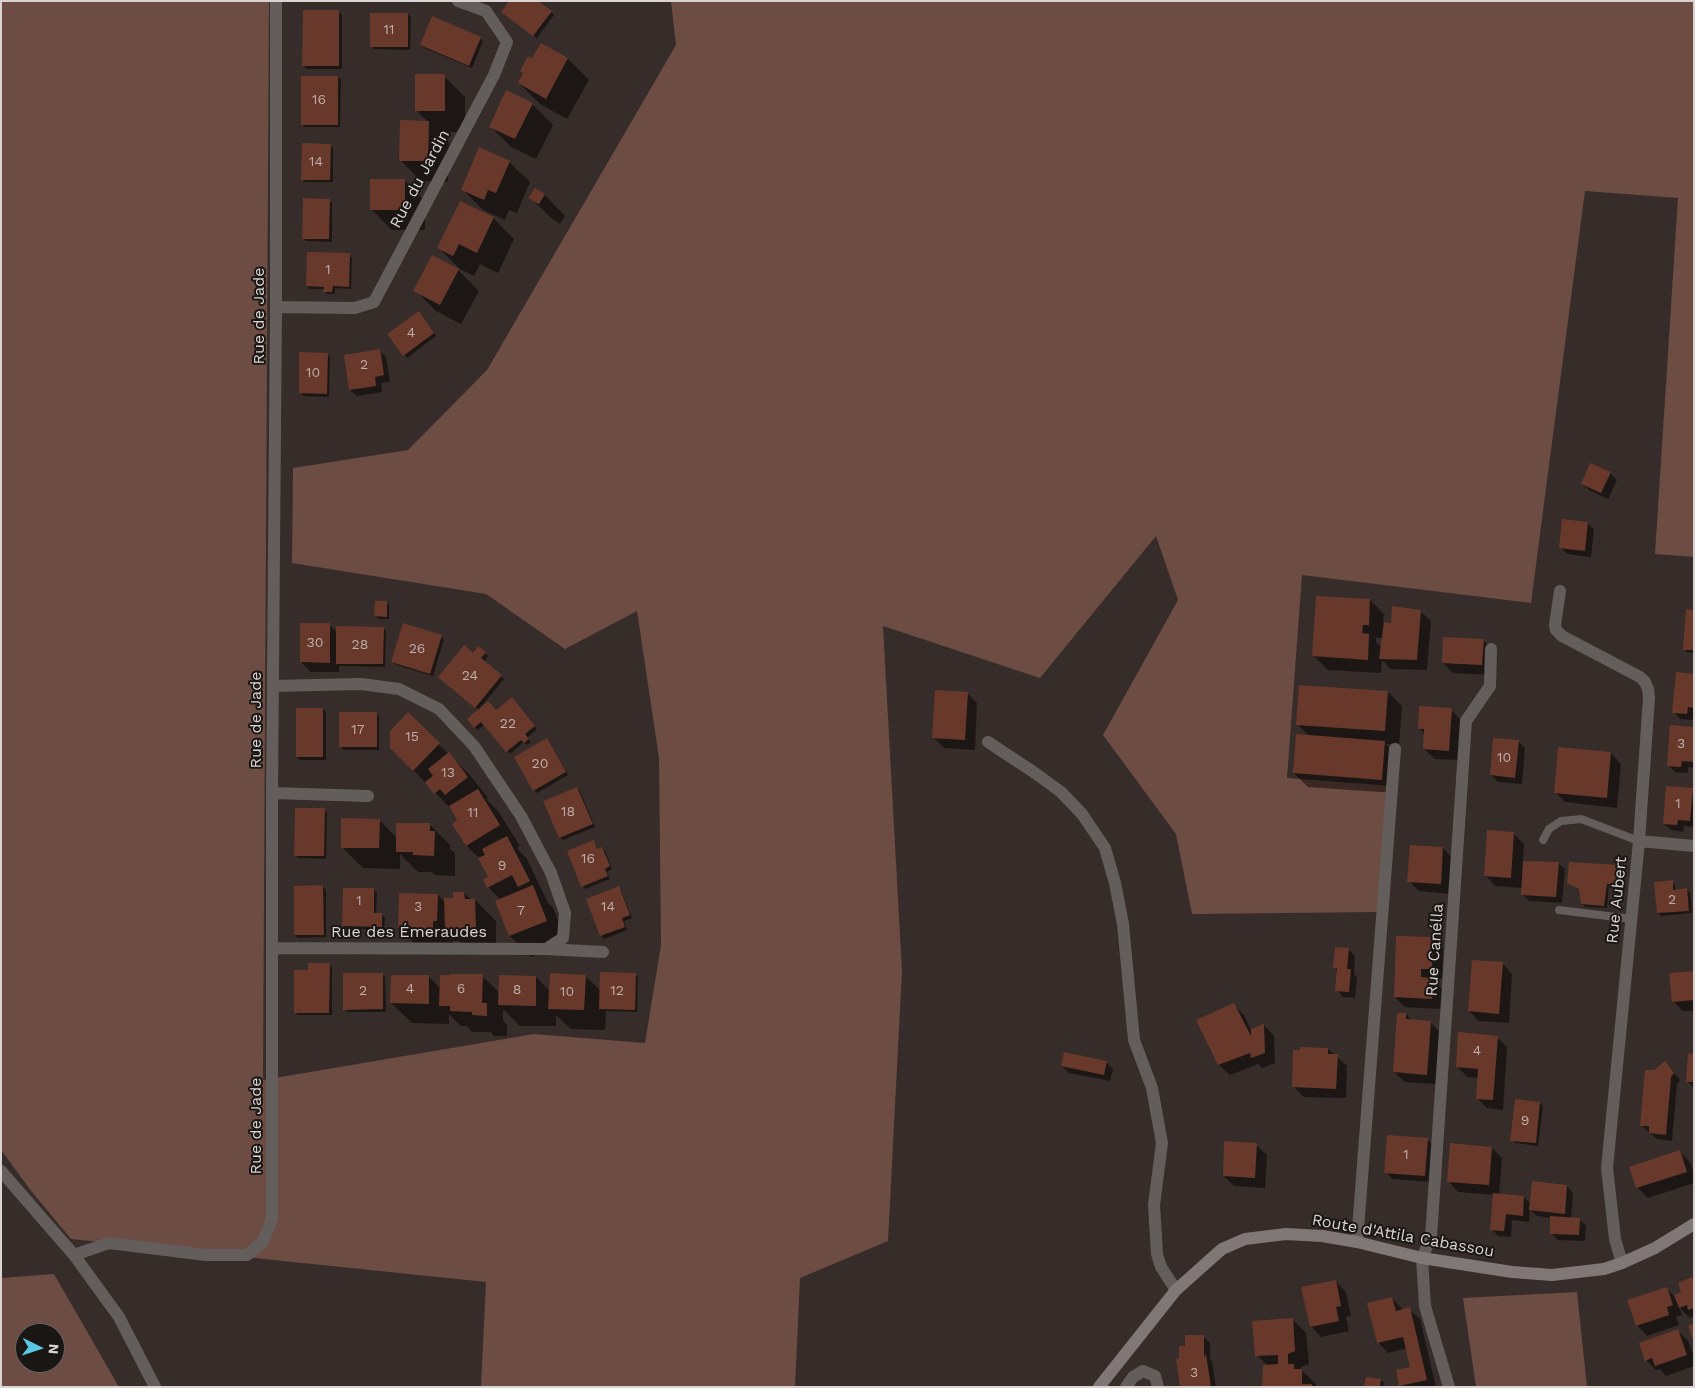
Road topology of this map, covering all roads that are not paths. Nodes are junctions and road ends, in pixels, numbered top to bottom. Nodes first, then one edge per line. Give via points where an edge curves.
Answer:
1 (276, 1) edge
2 (458, 1) edge
3 (276, 307) junction
4 (1560, 591) dead end
5 (1491, 649) dead end
6 (273, 686) junction
7 (988, 742) dead end
8 (1395, 749) dead end
9 (272, 793) junction
10 (368, 796) dead end
11 (1543, 840) dead end
12 (1639, 841) junction
13 (1694, 846) edge
14 (1559, 910) dead end
15 (1632, 918) junction
16 (272, 948) junction
17 (546, 950) junction
18 (603, 952) dead end
19 (1, 1170) edge
20 (1694, 1224) edge
21 (1356, 1242) junction
22 (74, 1255) junction
23 (1422, 1258) junction
24 (1622, 1263) junction
25 (1176, 1290) junction
26 (155, 1387) edge
27 (1099, 1387) edge
28 (1126, 1387) edge
29 (1158, 1387) edge
30 (1449, 1387) edge

1 - 3 street, Rue de Jade
2 - 3 street, Rue du Jardin via 486,11 507,42 494,75 374,302 355,308
3 - 6 street, Rue de Jade
4 - 12 street, Rue Aubert via 1556,630 1640,677 1648,689
5 - 23 street, Rue Canélla via 1490,686 1466,721 1431,1237
6 - 9 street, Rue de Jade
6 - 17 street via 361,684 399,689 439,709 479,754 521,816 551,873 566,913 563,938
7 - 25 street via 1061,792 1082,814 1105,848 1123,924 1134,1040 1152,1088 1162,1143 1154,1205 1157,1254 1161,1267
8 - 21 street
9 - 10 street
9 - 16 street, Rue de Jade
11 - 12 lane via 1549,829 1561,821 1580,818
12 - 13 street
12 - 15 street, Rue Aubert
14 - 15 lane
15 - 24 street, Rue Aubert via 1607,1168 1612,1223
16 - 17 street, Rue des Émeraudes
16 - 22 street, Rue de Jade via 272,1220 263,1242 246,1255 206,1255 109,1243
17 - 18 street, Rue des Émeraudes
19 - 22 street
20 - 24 main road, Route d'Attila Cabassou via 1655,1248
21 - 23 main road, Route d'Attila Cabassou
21 - 25 main road, Route d'Attila Cabassou via 1286,1234 1245,1239 1222,1249
22 - 26 street via 119,1317
23 - 24 main road, Route d'Attila Cabassou via 1512,1272 1552,1274
23 - 30 street via 1425,1306
25 - 27 main road, Route d'Attila Cabassou
28 - 29 street via 1132,1377 1143,1371 1155,1376

